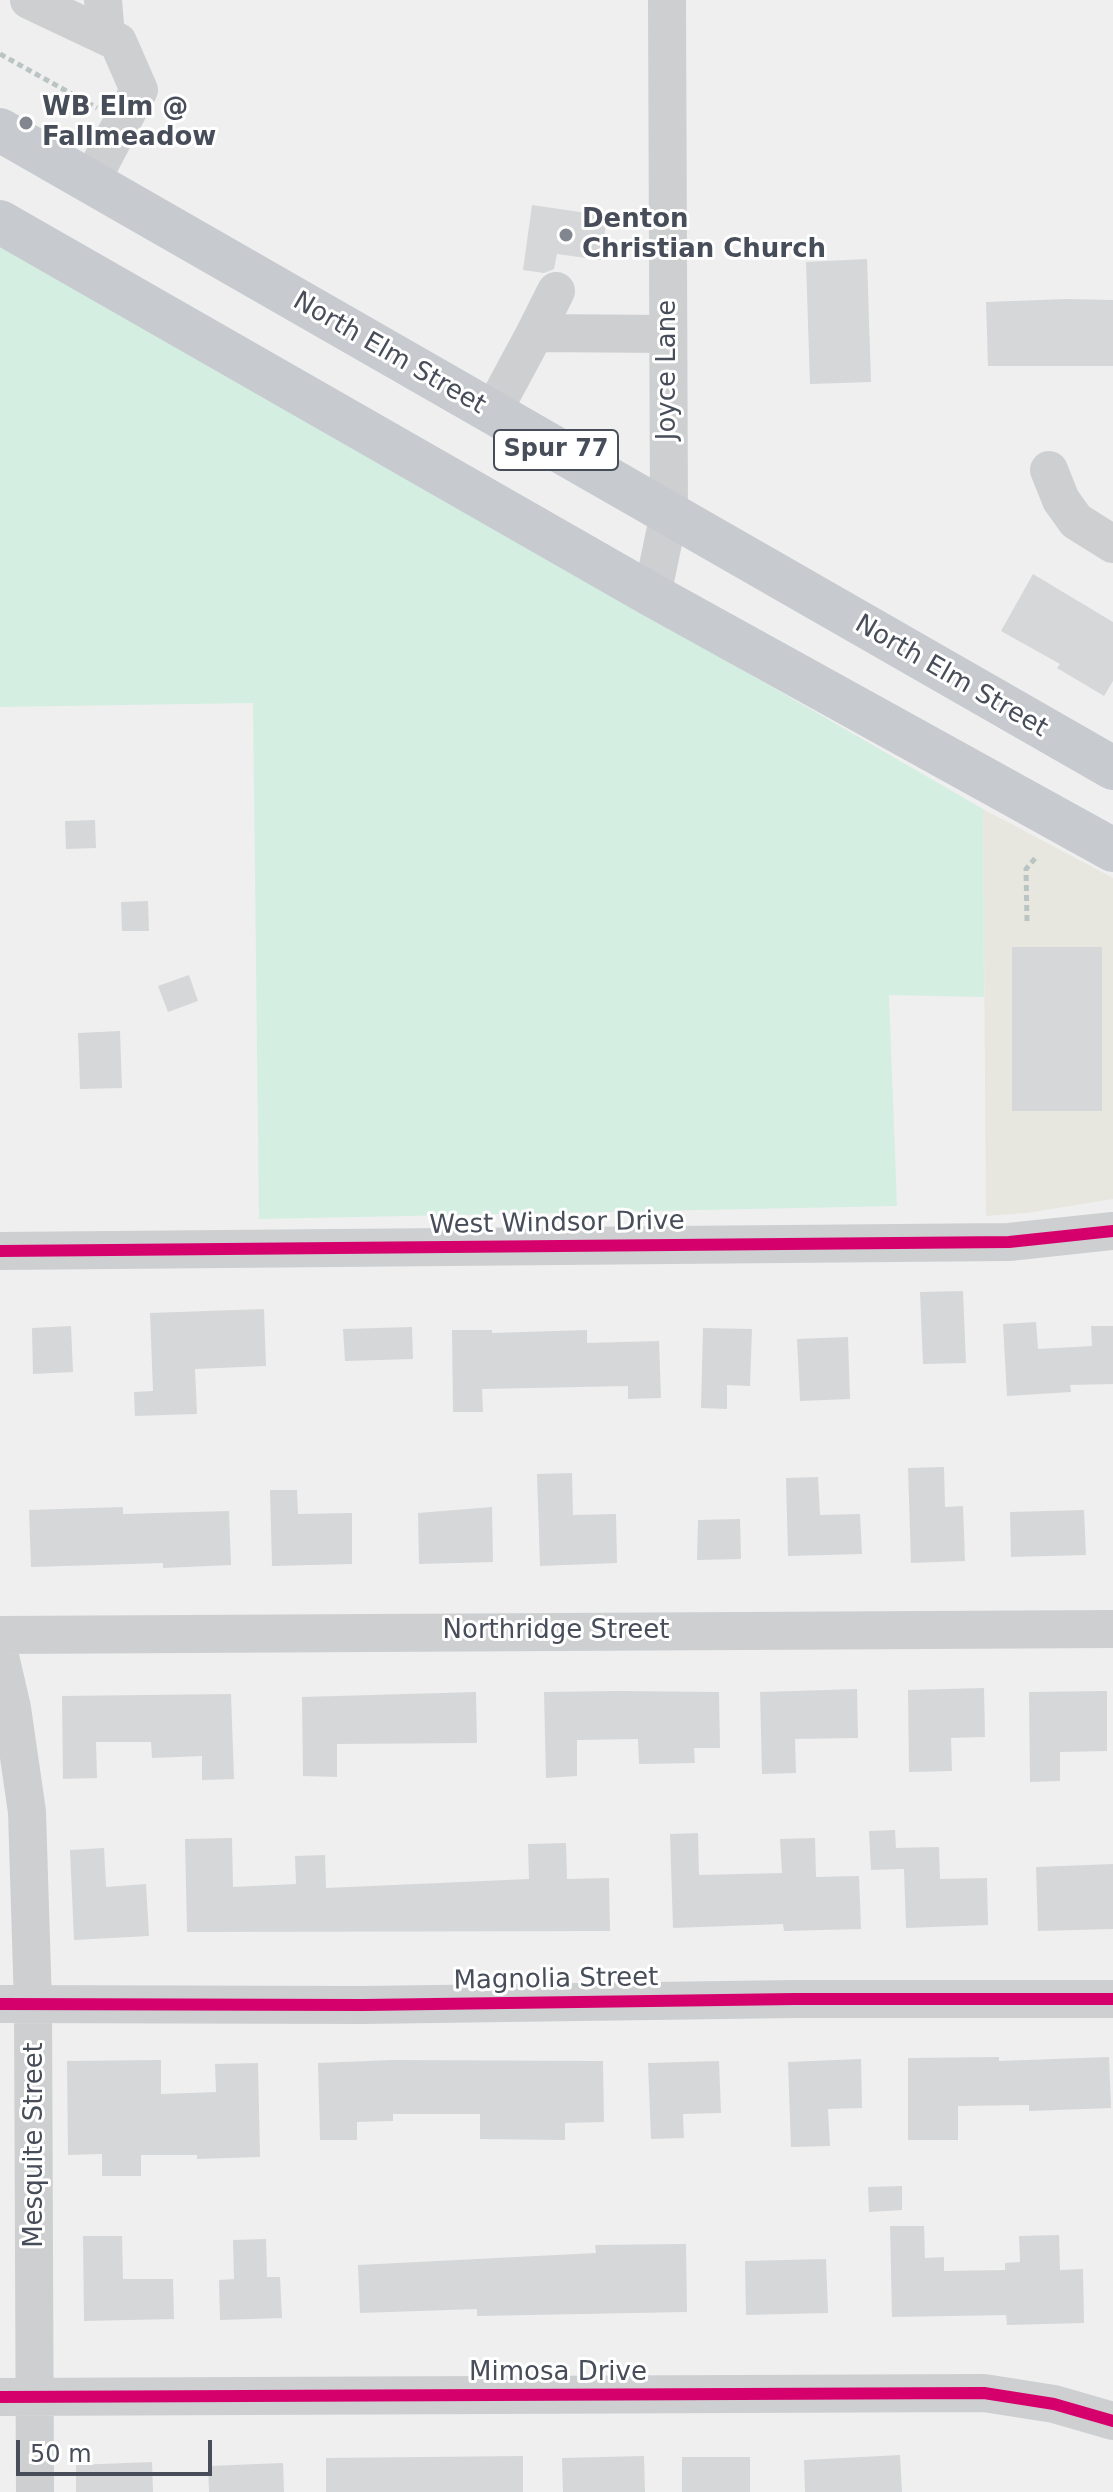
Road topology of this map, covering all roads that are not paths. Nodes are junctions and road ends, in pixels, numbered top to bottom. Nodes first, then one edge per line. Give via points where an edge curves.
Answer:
1 (29, 0) edge
2 (667, 0) edge
3 (105, 18) edge
4 (0, 130) edge
5 (90, 183) junction
6 (0, 222) edge
7 (556, 291) dead end
8 (535, 333) junction
9 (668, 334) junction
10 (492, 413) junction
11 (1049, 470) dead end
12 (669, 514) junction
13 (1113, 544) edge
14 (652, 595) junction
15 (1113, 768) edge
16 (1113, 850) edge
17 (1113, 1231) edge
18 (0, 1251) edge
19 (1113, 1629) edge
20 (0, 1635) edge
21 (0, 1656) edge
22 (1113, 1999) edge
23 (17, 2004) edge
24 (16, 2396) edge
25 (1113, 2421) edge
26 (35, 2492) edge

1 - 3 street
2 - 9 street, Joyce Lane
3 - 5 street via 139,90
4 - 5 main road, North Elm Street / Spur 77
5 - 10 main road, North Elm Street / Spur 77
6 - 14 main road, Spur 77
7 - 8 street
8 - 9 street
8 - 10 street
9 - 12 street, Joyce Lane
10 - 12 main road, North Elm Street / Spur 77
11 - 13 street via 1076,521
12 - 14 street, Joyce Lane
12 - 15 main road, North Elm Street / Spur 77
14 - 16 main road, Spur 77
17 - 18 street, West Windsor Drive via 1009,1242
19 - 20 street, Northridge Street
21 - 23 street, Mesquite Street via 27,1812
22 - 23 street, Magnolia Street
23 - 24 street, Mesquite Street via 36,2361
24 - 25 street, Mimosa Drive via 984,2393 1054,2404
24 - 26 street, Mesquite Street

